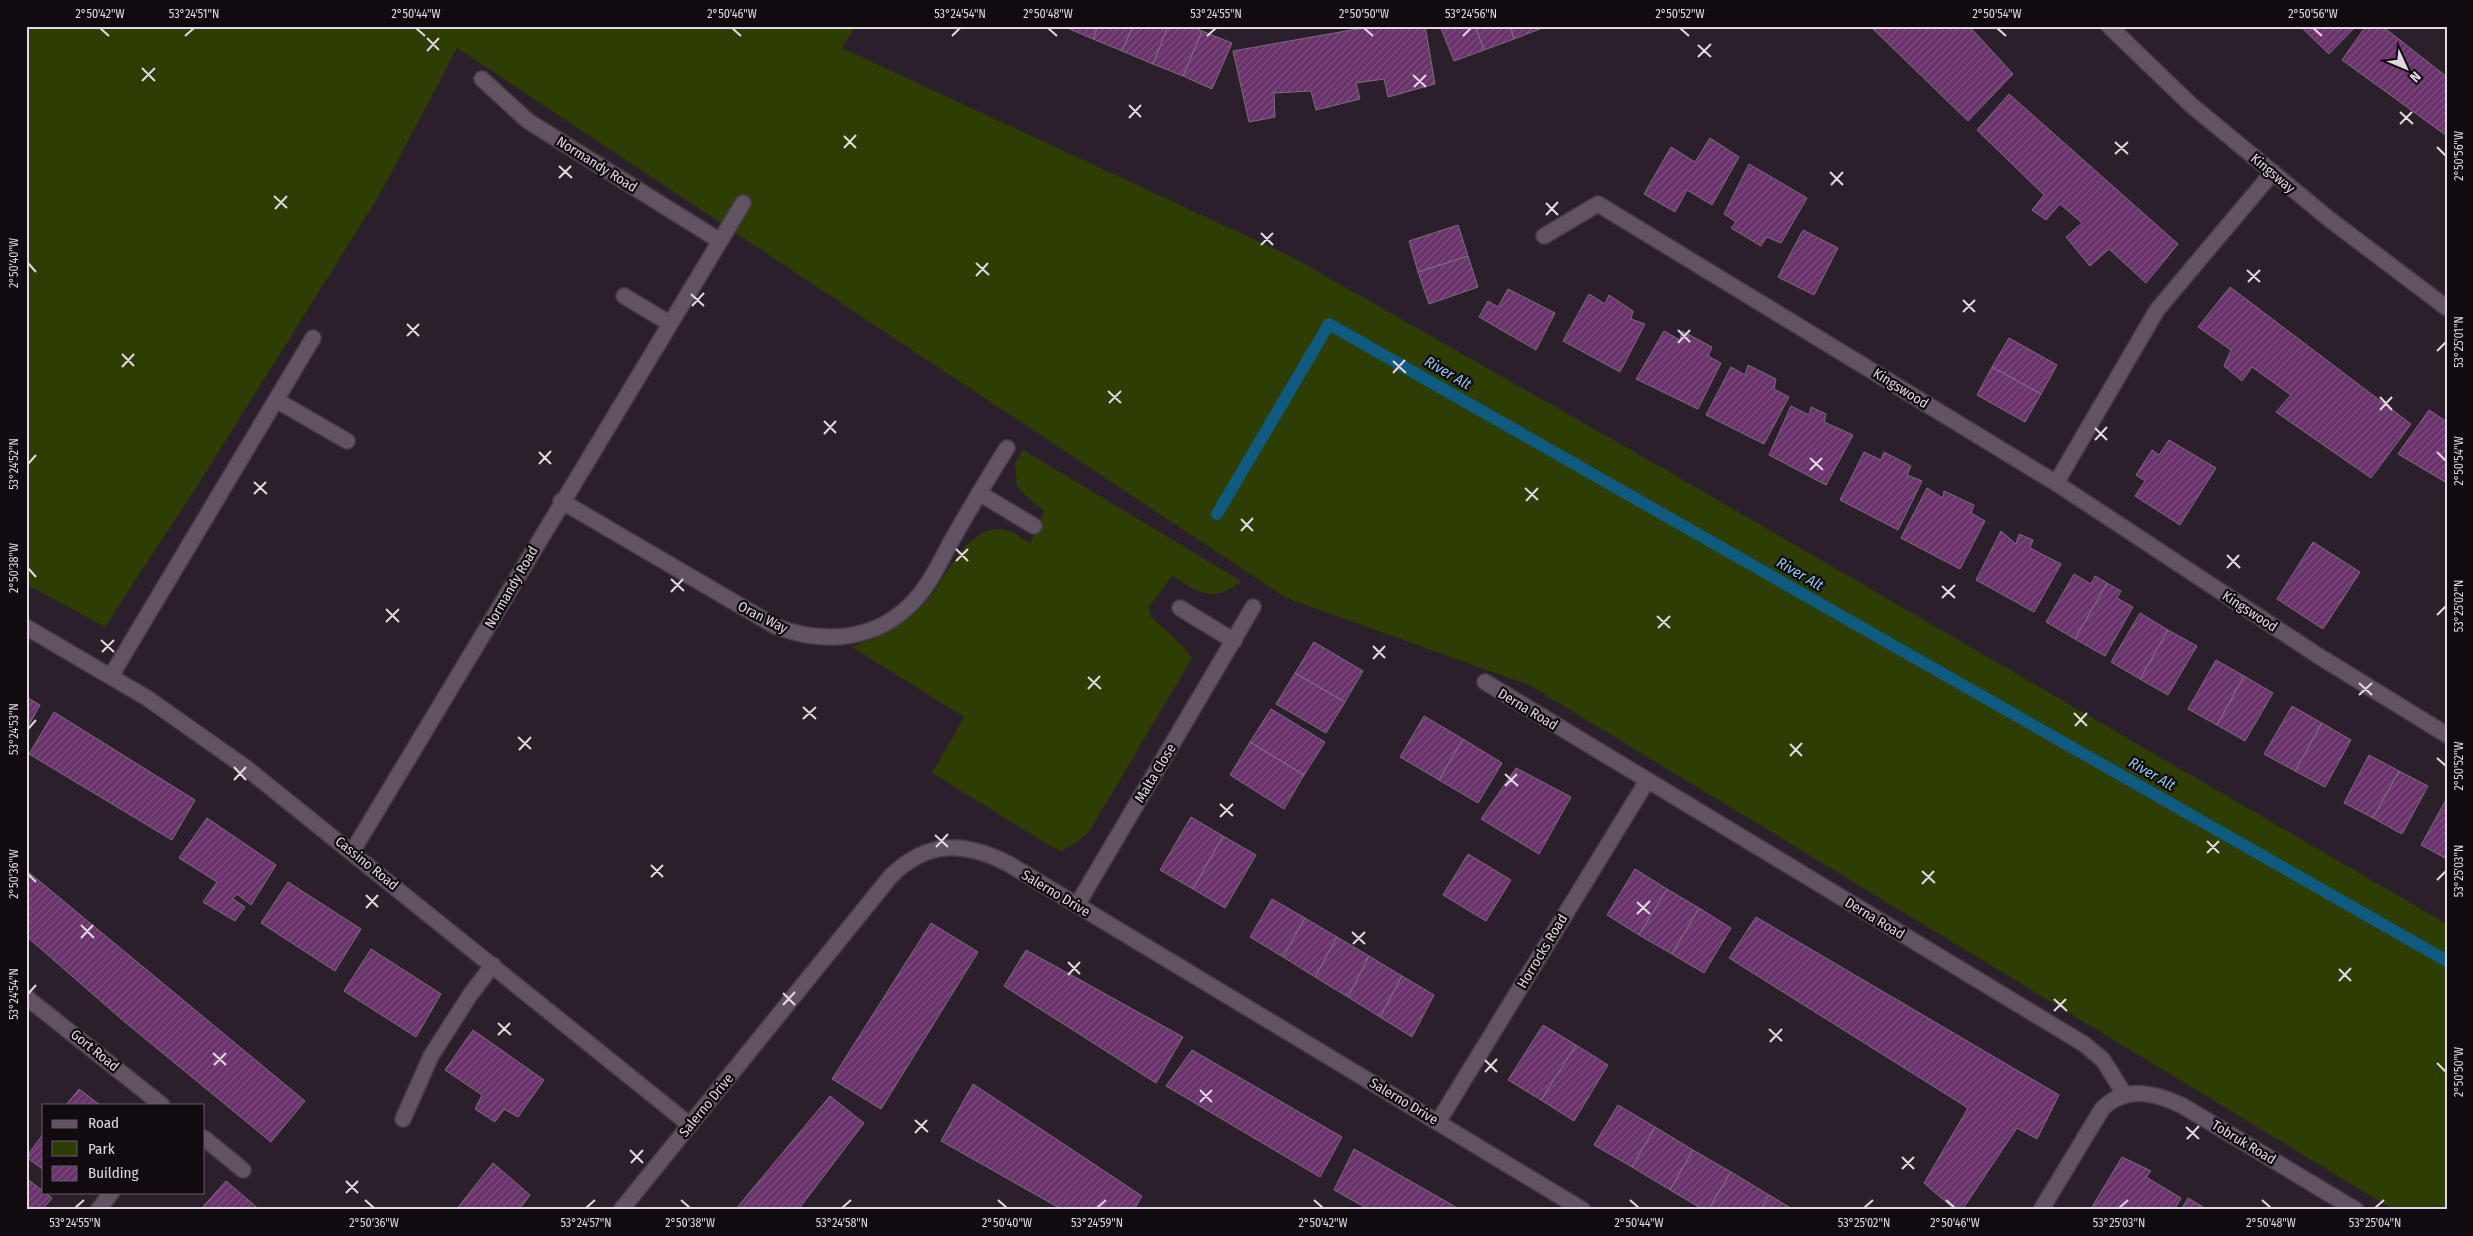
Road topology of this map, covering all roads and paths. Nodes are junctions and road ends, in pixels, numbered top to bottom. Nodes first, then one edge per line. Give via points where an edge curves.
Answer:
1 (2109, 26) edge
2 (482, 79) dead end
3 (2273, 172) junction
4 (742, 203) dead end
5 (1544, 236) dead end
6 (720, 240) junction
7 (624, 296) dead end
8 (2447, 308) edge
9 (669, 323) junction
10 (313, 338) dead end
11 (276, 400) junction
12 (347, 441) dead end
13 (1007, 448) dead end
14 (2056, 483) junction
15 (979, 493) junction
16 (561, 501) junction
17 (1034, 526) dead end
18 (1253, 607) dead end
19 (1180, 608) dead end
20 (26, 627) edge
21 (1234, 641) junction
22 (111, 676) junction
23 (1485, 682) dead end
24 (2447, 735) edge
25 (1646, 781) junction
26 (352, 852) junction
27 (1076, 906) junction
28 (493, 965) junction
29 (26, 997) edge
30 (2126, 1095) junction
31 (161, 1104) edge
32 (403, 1118) dead end
33 (1438, 1122) junction
34 (690, 1125) junction
35 (205, 1139) edge
36 (242, 1170) dead end
37 (110, 1194) edge
38 (98, 1210) edge
39 (621, 1210) edge
40 (1583, 1210) edge
41 (2042, 1210) edge
42 (2356, 1210) edge

1 - 3 street, Kingsway via 2190,104
2 - 6 street, Normandy Road via 528,120
3 - 8 street, Kingsway via 2328,219
3 - 14 street via 2158,310
4 - 6 street, Normandy Road
5 - 14 street, Kingswood via 1598,204
6 - 9 street, Normandy Road
7 - 9 street
9 - 16 street, Normandy Road
10 - 11 street
11 - 12 street
11 - 22 street
13 - 15 street, Oran Way
14 - 24 street, Kingswood via 2317,655
15 - 16 street, Oran Way via 915,601 885,624 867,632 831,638 801,635 775,626
15 - 17 street
16 - 26 street, Normandy Road via 459,678
18 - 21 street, Malta Close
19 - 21 street
20 - 22 street, Cassino Road
21 - 27 street, Malta Close
22 - 26 street, Cassino Road via 212,742
23 - 25 street, Derna Road
25 - 30 street, Derna Road via 2084,1044 2103,1060
25 - 33 street, Horrocks Road
26 - 28 street, Cassino Road
27 - 33 street, Salerno Drive
27 - 34 street, Salerno Drive via 1008,864 975,850 948,848 916,856 903,864 879,889
28 - 32 street via 431,1056
28 - 34 street, Cassino Road
29 - 31 street, Gort Road
30 - 41 street via 2102,1109
30 - 42 street, Tobruk Road via 2154,1094 2183,1106
33 - 40 street, Salerno Drive
34 - 39 street, Salerno Drive
35 - 36 street
37 - 38 street

